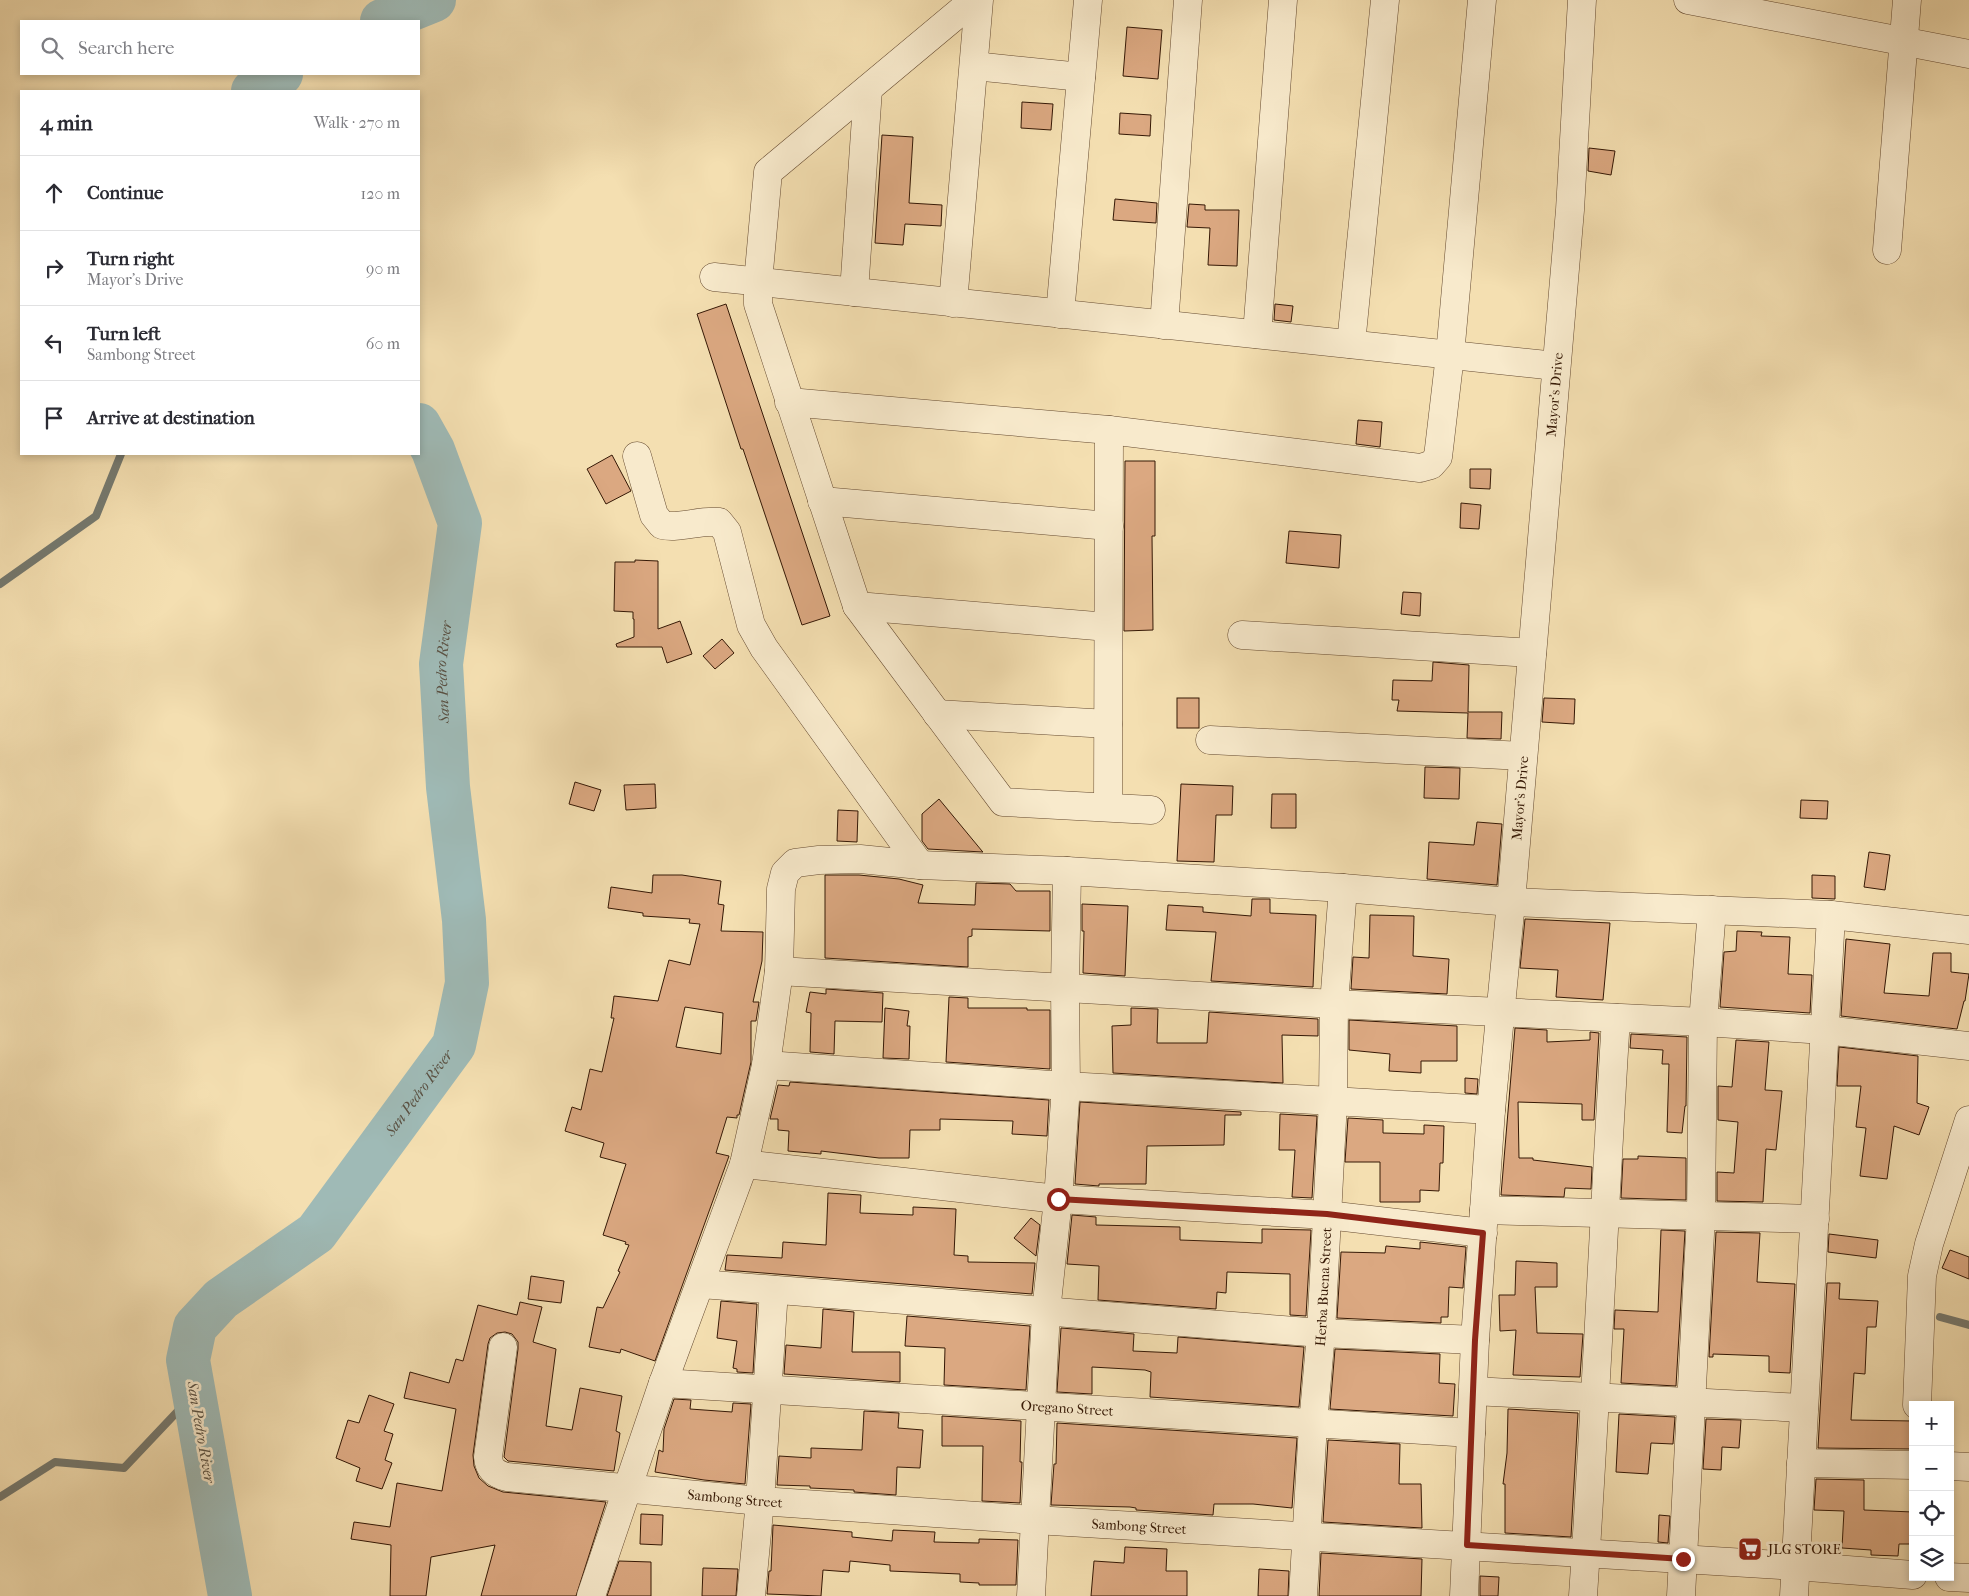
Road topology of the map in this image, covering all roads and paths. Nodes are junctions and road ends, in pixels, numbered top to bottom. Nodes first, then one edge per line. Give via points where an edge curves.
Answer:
1 (974, 0) edge
2 (979, 0) edge
3 (1088, 0) edge
4 (1188, 0) edge
5 (1283, 0) edge
6 (1385, 0) edge
7 (1482, 0) edge
8 (1582, 0) edge
9 (1906, 0) edge
10 (1703, 2) edge
11 (1810, 12) edge
12 (1903, 42) junction
13 (1969, 54) edge
14 (974, 66) junction
15 (1081, 77) junction
16 (868, 89) junction
17 (1887, 250) dead end
18 (714, 278) dead end
19 (758, 282) junction
20 (854, 292) junction
21 (953, 303) junction
22 (1060, 314) junction
23 (1164, 325) junction
24 (1258, 334) junction
25 (1351, 344) junction
26 (1450, 355) junction
27 (1556, 366) junction
28 (789, 402) junction
29 (1109, 430) junction
30 (636, 456) dead end
31 (822, 501) junction
32 (1109, 526) junction
33 (857, 606) junction
34 (1108, 628) junction
35 (1242, 636) dead end
36 (1532, 653) junction
37 (937, 714) junction
38 (1108, 724) junction
39 (1210, 740) dead end
40 (1523, 756) junction
41 (1108, 807) junction
42 (1151, 810) dead end
43 (920, 865) junction
44 (1067, 871) junction
45 (1343, 888) junction
46 (1511, 902) junction
47 (1712, 910) junction
48 (1832, 915) junction
49 (1969, 930) edge
50 (779, 971) junction
51 (1064, 988) junction
52 (1334, 1004) junction
53 (1500, 1012) junction
54 (1616, 1018) junction
55 (1703, 1022) junction
56 (1824, 1030) junction
57 (1969, 1046) edge
58 (766, 1065) junction
59 (1066, 1086) junction
60 (1333, 1101) junction
61 (1491, 1110) junction
62 (1969, 1120) edge
63 (744, 1164) junction
64 (1058, 1199) junction
65 (1604, 1213) junction
66 (1327, 1214) junction
67 (1701, 1215) junction
68 (1815, 1219) junction
69 (1483, 1221) junction
70 (701, 1284) junction
71 (774, 1290) junction
72 (1046, 1312) junction
73 (1321, 1333) junction
74 (1475, 1340) junction
75 (503, 1347) dead end
76 (663, 1383) junction
77 (767, 1390) junction
78 (1473, 1391) junction
79 (1596, 1398) junction
80 (1917, 1401) edge
81 (1692, 1403) junction
82 (1042, 1407) junction
83 (1804, 1408) junction
84 (1312, 1424) junction
85 (1471, 1433) junction
86 (1801, 1463) junction
87 (1909, 1465) edge
88 (1954, 1466) edge
89 (1969, 1467) edge
90 (627, 1489) junction
91 (760, 1501) junction
92 (1035, 1520) junction
93 (1306, 1536) junction
94 (1467, 1545) junction
95 (1586, 1554) junction
96 (1683, 1559) junction
97 (1795, 1566) junction
98 (1954, 1577) edge
99 (1969, 1578) edge
100 (1911, 1582) edge
101 (591, 1596) edge
102 (751, 1596) edge
103 (1031, 1596) edge
104 (1303, 1596) edge
105 (1464, 1596) edge
106 (1583, 1596) edge
107 (1681, 1596) edge
108 (1794, 1596) edge

1 - 16 street
2 - 14 street
3 - 15 street
4 - 23 street
5 - 24 street
6 - 25 street
7 - 26 street
8 - 27 street, Mayor's Drive via 1570,210
9 - 12 street
10 - 11 street
11 - 12 street
12 - 13 street
12 - 17 street
14 - 15 street
14 - 21 street
15 - 22 street
16 - 19 street via 768,172
16 - 20 street
18 - 19 street
19 - 20 street
19 - 28 street via 758,304
20 - 21 street
21 - 22 street
22 - 23 street
23 - 24 street
24 - 25 street
25 - 26 street
26 - 27 street
26 - 29 street via 1438,457 1431,465 1420,468
27 - 36 street, Mayor's Drive
28 - 29 street
28 - 31 street
29 - 32 street
30 - 43 street via 654,515 662,525 718,522 727,532 751,625 764,648
31 - 32 street
31 - 33 street
32 - 34 street
33 - 34 street
33 - 37 street
34 - 38 street
35 - 36 street
36 - 40 street, Mayor's Drive
37 - 38 street
37 - 41 street via 1003,802
38 - 41 street
39 - 40 street
40 - 46 street, Mayor's Drive
41 - 42 street
43 - 44 street
43 - 50 street via 860,859 795,863 785,873 781,889
44 - 45 street
44 - 51 street
45 - 46 street
45 - 52 street, Herba Buena Street
46 - 47 street
46 - 53 street, Mayor's Drive
47 - 48 street
47 - 55 street
48 - 49 street
48 - 56 street
50 - 51 street
50 - 58 street
51 - 52 street
51 - 59 street
52 - 53 street
52 - 60 street, Herba Buena Street
53 - 54 street
53 - 61 street, Mayor's Drive
54 - 55 street
54 - 65 street
55 - 56 street
55 - 67 street
56 - 57 street
56 - 68 street
58 - 59 street
58 - 63 street
59 - 60 street
59 - 64 street
60 - 61 street
60 - 66 street, Herba Buena Street
61 - 69 street, Mayor's Drive
62 - 80 street via 1929,1244 1922,1276
63 - 64 street
63 - 70 street
64 - 66 street
64 - 72 street
65 - 67 street
65 - 69 street
65 - 79 street
66 - 69 street
66 - 73 street, Herba Buena Street
67 - 68 street
67 - 81 street
68 - 83 street
69 - 74 street, Mayor's Drive
70 - 71 street
70 - 76 street
71 - 72 street
71 - 77 street
72 - 73 street
72 - 82 street
73 - 74 street
73 - 84 street, Herba Buena Street
74 - 78 street, Mayor's Drive
75 - 90 street, Sambong Street via 488,1457 493,1471 507,1477
76 - 77 street, Oregano Street
76 - 90 street
77 - 82 street, Oregano Street
77 - 91 street
78 - 79 street
78 - 85 street, Mayor's Drive
79 - 81 street
79 - 95 street
81 - 83 street
81 - 96 street
82 - 84 street, Oregano Street
82 - 92 street
83 - 86 street
84 - 85 street, Oregano Street
84 - 93 street, Herba Buena Street
85 - 94 street, Mayor's Drive
86 - 87 street
86 - 97 street
88 - 89 street
90 - 91 street, Sambong Street
90 - 101 street
91 - 92 street, Sambong Street
91 - 102 street
92 - 93 street, Sambong Street
92 - 103 street
93 - 94 street, Sambong Street
93 - 104 street, Herba Buena Street
94 - 95 street, Sambong Street
94 - 105 street, Mayor's Drive
95 - 96 street, Sambong Street
95 - 106 street
96 - 97 street, Sambong Street
96 - 107 street
97 - 100 street, Sambong Street
97 - 108 street
98 - 99 street

